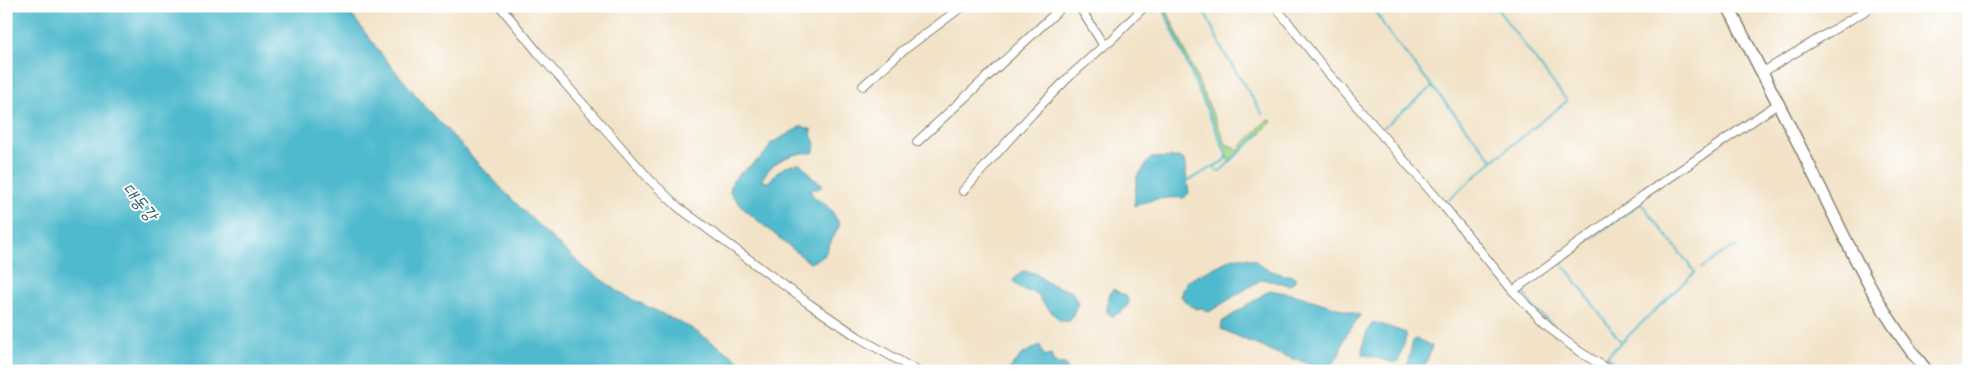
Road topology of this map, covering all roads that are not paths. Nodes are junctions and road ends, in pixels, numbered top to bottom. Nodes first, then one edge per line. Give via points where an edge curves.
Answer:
1 (500, 6) edge
2 (963, 6) edge
3 (1064, 6) edge
4 (1079, 6) edge
5 (1145, 6) edge
6 (1275, 6) edge
7 (1728, 6) edge
8 (1873, 6) edge
9 (1104, 46) junction
10 (1762, 72) junction
11 (863, 86) dead end
12 (1779, 103) junction
13 (917, 142) dead end
14 (963, 191) dead end
15 (1513, 291) junction
16 (917, 371) edge
17 (1612, 371) edge
18 (1927, 371) edge

1 - 16 street via 650,180 678,207 808,304
2 - 11 street via 901,52
3 - 13 street
4 - 9 street
5 - 9 street
6 - 15 street
7 - 10 main road
8 - 10 street
9 - 14 street via 1045,100
10 - 12 main road
12 - 15 street via 1644,195
12 - 18 main road via 1872,294 1901,340
15 - 17 street via 1560,337

